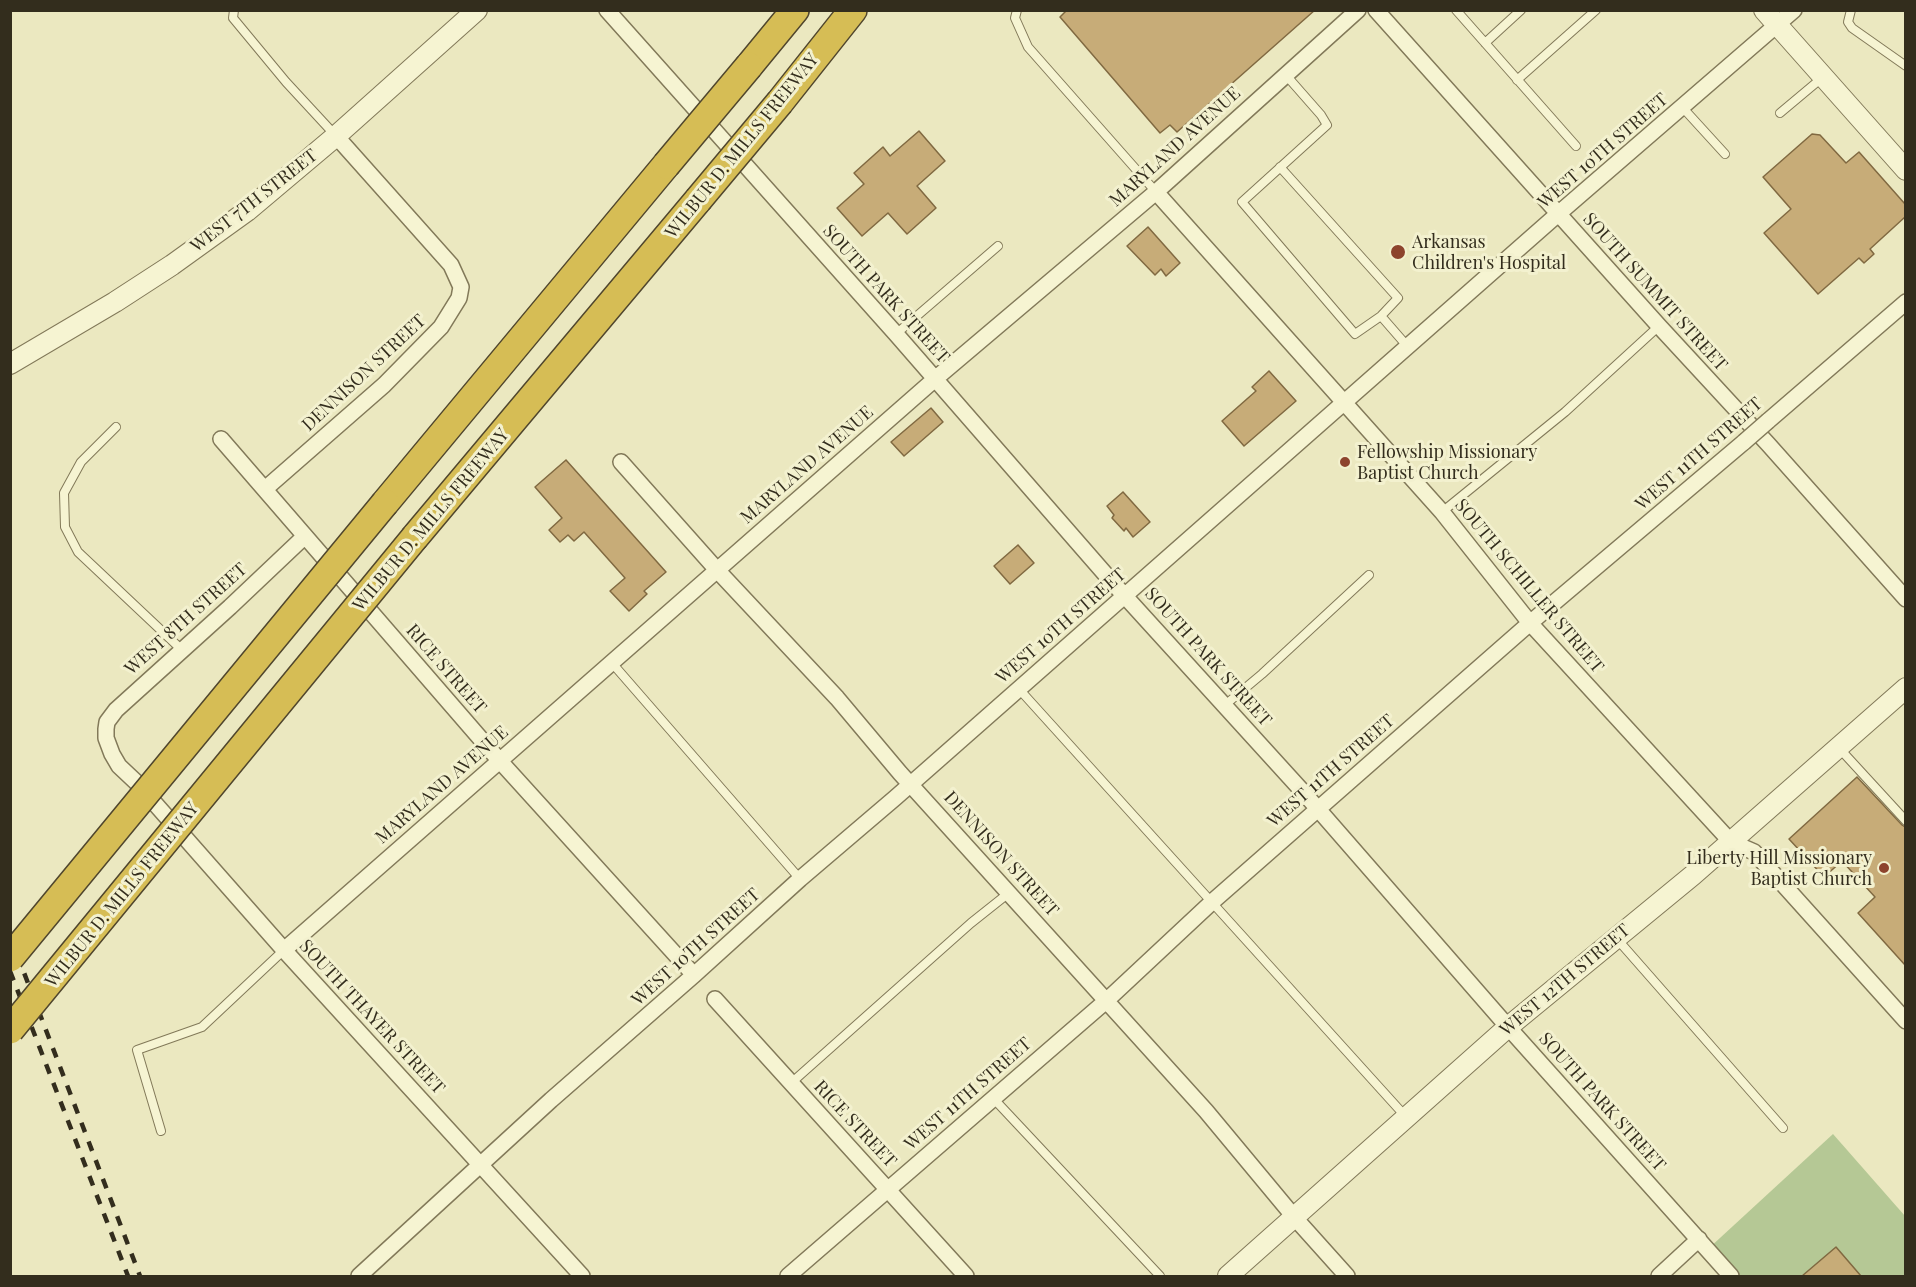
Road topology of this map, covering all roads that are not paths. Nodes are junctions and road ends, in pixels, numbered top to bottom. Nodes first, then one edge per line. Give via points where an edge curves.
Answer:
1 (234, 10) edge
2 (477, 10) edge
3 (607, 10) edge
4 (795, 10) edge
5 (1017, 10) edge
6 (1358, 10) edge
7 (1376, 10) edge
8 (1456, 10) edge
9 (1521, 10) edge
10 (1596, 10) edge
11 (1794, 10) edge
12 (1851, 10) edge
13 (850, 15) edge
14 (1770, 18) edge
15 (1485, 43) junction
16 (1905, 66) edge
17 (1285, 74) junction
18 (1823, 77) junction
19 (1517, 80) junction
20 (1683, 108) junction
21 (1780, 113) dead end
22 (336, 136) junction
23 (1576, 146) dead end
24 (1725, 154) dead end
25 (1280, 167) junction
26 (1905, 170) edge
27 (1156, 192) junction
28 (1558, 214) junction
29 (998, 246) dead end
30 (1905, 302) edge
31 (1381, 316) junction
32 (1659, 326) junction
33 (896, 334) junction
34 (1408, 347) junction
35 (10, 364) edge
36 (935, 379) junction
37 (1344, 404) junction
38 (116, 427) dead end
39 (221, 439) dead end
40 (621, 462) dead end
41 (266, 489) junction
42 (1442, 512) junction
43 (305, 536) junction
44 (717, 570) junction
45 (1369, 575) dead end
46 (1126, 596) junction
47 (1905, 600) edge
48 (1530, 623) junction
49 (182, 650) junction
50 (612, 663) junction
51 (1905, 688) edge
52 (1019, 689) junction
53 (1225, 705) junction
54 (106, 738) joint
55 (1838, 747) junction
56 (499, 760) junction
57 (911, 785) junction
58 (1318, 809) junction
59 (1905, 821) edge
60 (1731, 842) junction
61 (800, 879) junction
62 (1010, 892) junction
63 (1212, 902) junction
64 (1617, 938) junction
65 (284, 950) junction
66 (10, 958) edge
67 (694, 975) junction
68 (715, 999) dead end
69 (1106, 1001) junction
70 (31, 1006) junction
71 (1905, 1021) edge
72 (1508, 1027) junction
73 (10, 1030) edge
74 (10, 1036) edge
75 (790, 1084) junction
76 (993, 1098) junction
77 (1407, 1118) junction
78 (1784, 1128) dead end
79 (161, 1131) dead end
80 (481, 1165) junction
81 (888, 1188) junction
82 (1295, 1218) junction
83 (1699, 1239) junction
84 (359, 1276) edge
85 (582, 1276) edge
86 (788, 1276) edge
87 (966, 1276) edge
88 (1160, 1276) edge
89 (1228, 1276) edge
90 (1347, 1276) edge
91 (1659, 1276) edge
92 (1731, 1276) edge

1 - 22 lane via 233,18
2 - 22 street, WEST 7TH STREET
3 - 33 street, SOUTH PARK STREET
4 - 66 highway, bridge
5 - 27 lane via 1015,18 1028,47
6 - 17 street, MARYLAND AVENUE
7 - 28 street, SOUTH SUMMIT STREET
8 - 15 lane
9 - 15 lane
10 - 19 lane
11 - 14 street, WEST 10TH STREET
12 - 16 lane via 1848,22 1852,28
13 - 70 highway, WILBUR D. MILLS FREEWAY, bridge
14 - 18 street
14 - 20 street, WEST 10TH STREET
15 - 19 lane
17 - 25 lane via 1327,126
17 - 27 street, MARYLAND AVENUE
18 - 21 lane
18 - 26 street
19 - 23 lane
20 - 24 lane
20 - 28 street, WEST 10TH STREET
22 - 35 street, WEST 7TH STREET via 202,244 115,302
22 - 41 street, DENNISON STREET via 451,265 461,287 454,308 426,344
25 - 31 lane via 1398,298
25 - 31 lane via 1242,202 1355,334
27 - 36 street, MARYLAND AVENUE
27 - 37 street, SOUTH SCHILLER STREET
28 - 32 street, SOUTH SUMMIT STREET
28 - 34 street, WEST 10TH STREET
29 - 33 lane
30 - 48 street, WEST 11TH STREET, bridge
31 - 34 lane
32 - 42 lane via 1565,412
32 - 47 street, SOUTH SUMMIT STREET
33 - 36 street, SOUTH PARK STREET
34 - 37 street, WEST 10TH STREET
36 - 44 street, MARYLAND AVENUE
36 - 46 street, SOUTH PARK STREET
37 - 42 street, SOUTH SCHILLER STREET
37 - 46 street, WEST 10TH STREET
38 - 49 lane via 81,462 64,494 65,527 78,552
39 - 41 street, RICE STREET
40 - 44 street, DENNISON STREET
41 - 43 street, RICE STREET
42 - 48 street, SOUTH SCHILLER STREET
43 - 49 street, WEST 8TH STREET
43 - 56 street, RICE STREET
44 - 50 street, MARYLAND AVENUE
44 - 57 street, DENNISON STREET via 837,698
45 - 53 lane
46 - 52 street, WEST 10TH STREET
46 - 53 street, SOUTH PARK STREET
48 - 58 street, WEST 11TH STREET
48 - 60 street, SOUTH SCHILLER STREET
49 - 54 street, WEST 8TH STREET via 116,710 107,722
50 - 56 street, MARYLAND AVENUE
50 - 61 lane
51 - 55 street, WEST 12TH STREET
52 - 57 street, WEST 10TH STREET
52 - 63 lane
53 - 58 street, SOUTH PARK STREET
54 - 65 street, SOUTH THAYER STREET via 119,766
55 - 59 lane
55 - 60 street, WEST 12TH STREET
56 - 65 street, MARYLAND AVENUE
56 - 67 street, RICE STREET
57 - 61 street, WEST 10TH STREET
57 - 62 street, DENNISON STREET
58 - 63 street, WEST 11TH STREET
58 - 72 street, SOUTH PARK STREET
60 - 64 street, WEST 12TH STREET
60 - 71 street, SOUTH SCHILLER STREET via 1754,852
61 - 67 street, WEST 10TH STREET
62 - 69 street, DENNISON STREET
62 - 75 lane
63 - 69 street, WEST 11TH STREET
63 - 77 lane
64 - 72 street, WEST 12TH STREET
64 - 78 lane
65 - 79 lane via 202,1027 137,1050
65 - 80 street, SOUTH THAYER STREET
67 - 80 street, WEST 10TH STREET
68 - 75 street, RICE STREET
69 - 76 street, WEST 11TH STREET
69 - 82 street, DENNISON STREET via 1206,1111
70 - 73 highway, WILBUR D. MILLS FREEWAY, bridge
70 - 74 highway, bridge
72 - 77 street, WEST 12TH STREET
72 - 83 street, SOUTH PARK STREET
75 - 81 street, RICE STREET
76 - 81 street, WEST 11TH STREET
76 - 88 lane
77 - 82 street, WEST 12TH STREET
80 - 84 street, WEST 10TH STREET
80 - 85 street, SOUTH THAYER STREET
81 - 86 street, WEST 11TH STREET
81 - 87 street, RICE STREET
82 - 89 street, WEST 12TH STREET
82 - 90 street, DENNISON STREET
83 - 91 street
83 - 92 street, SOUTH PARK STREET

